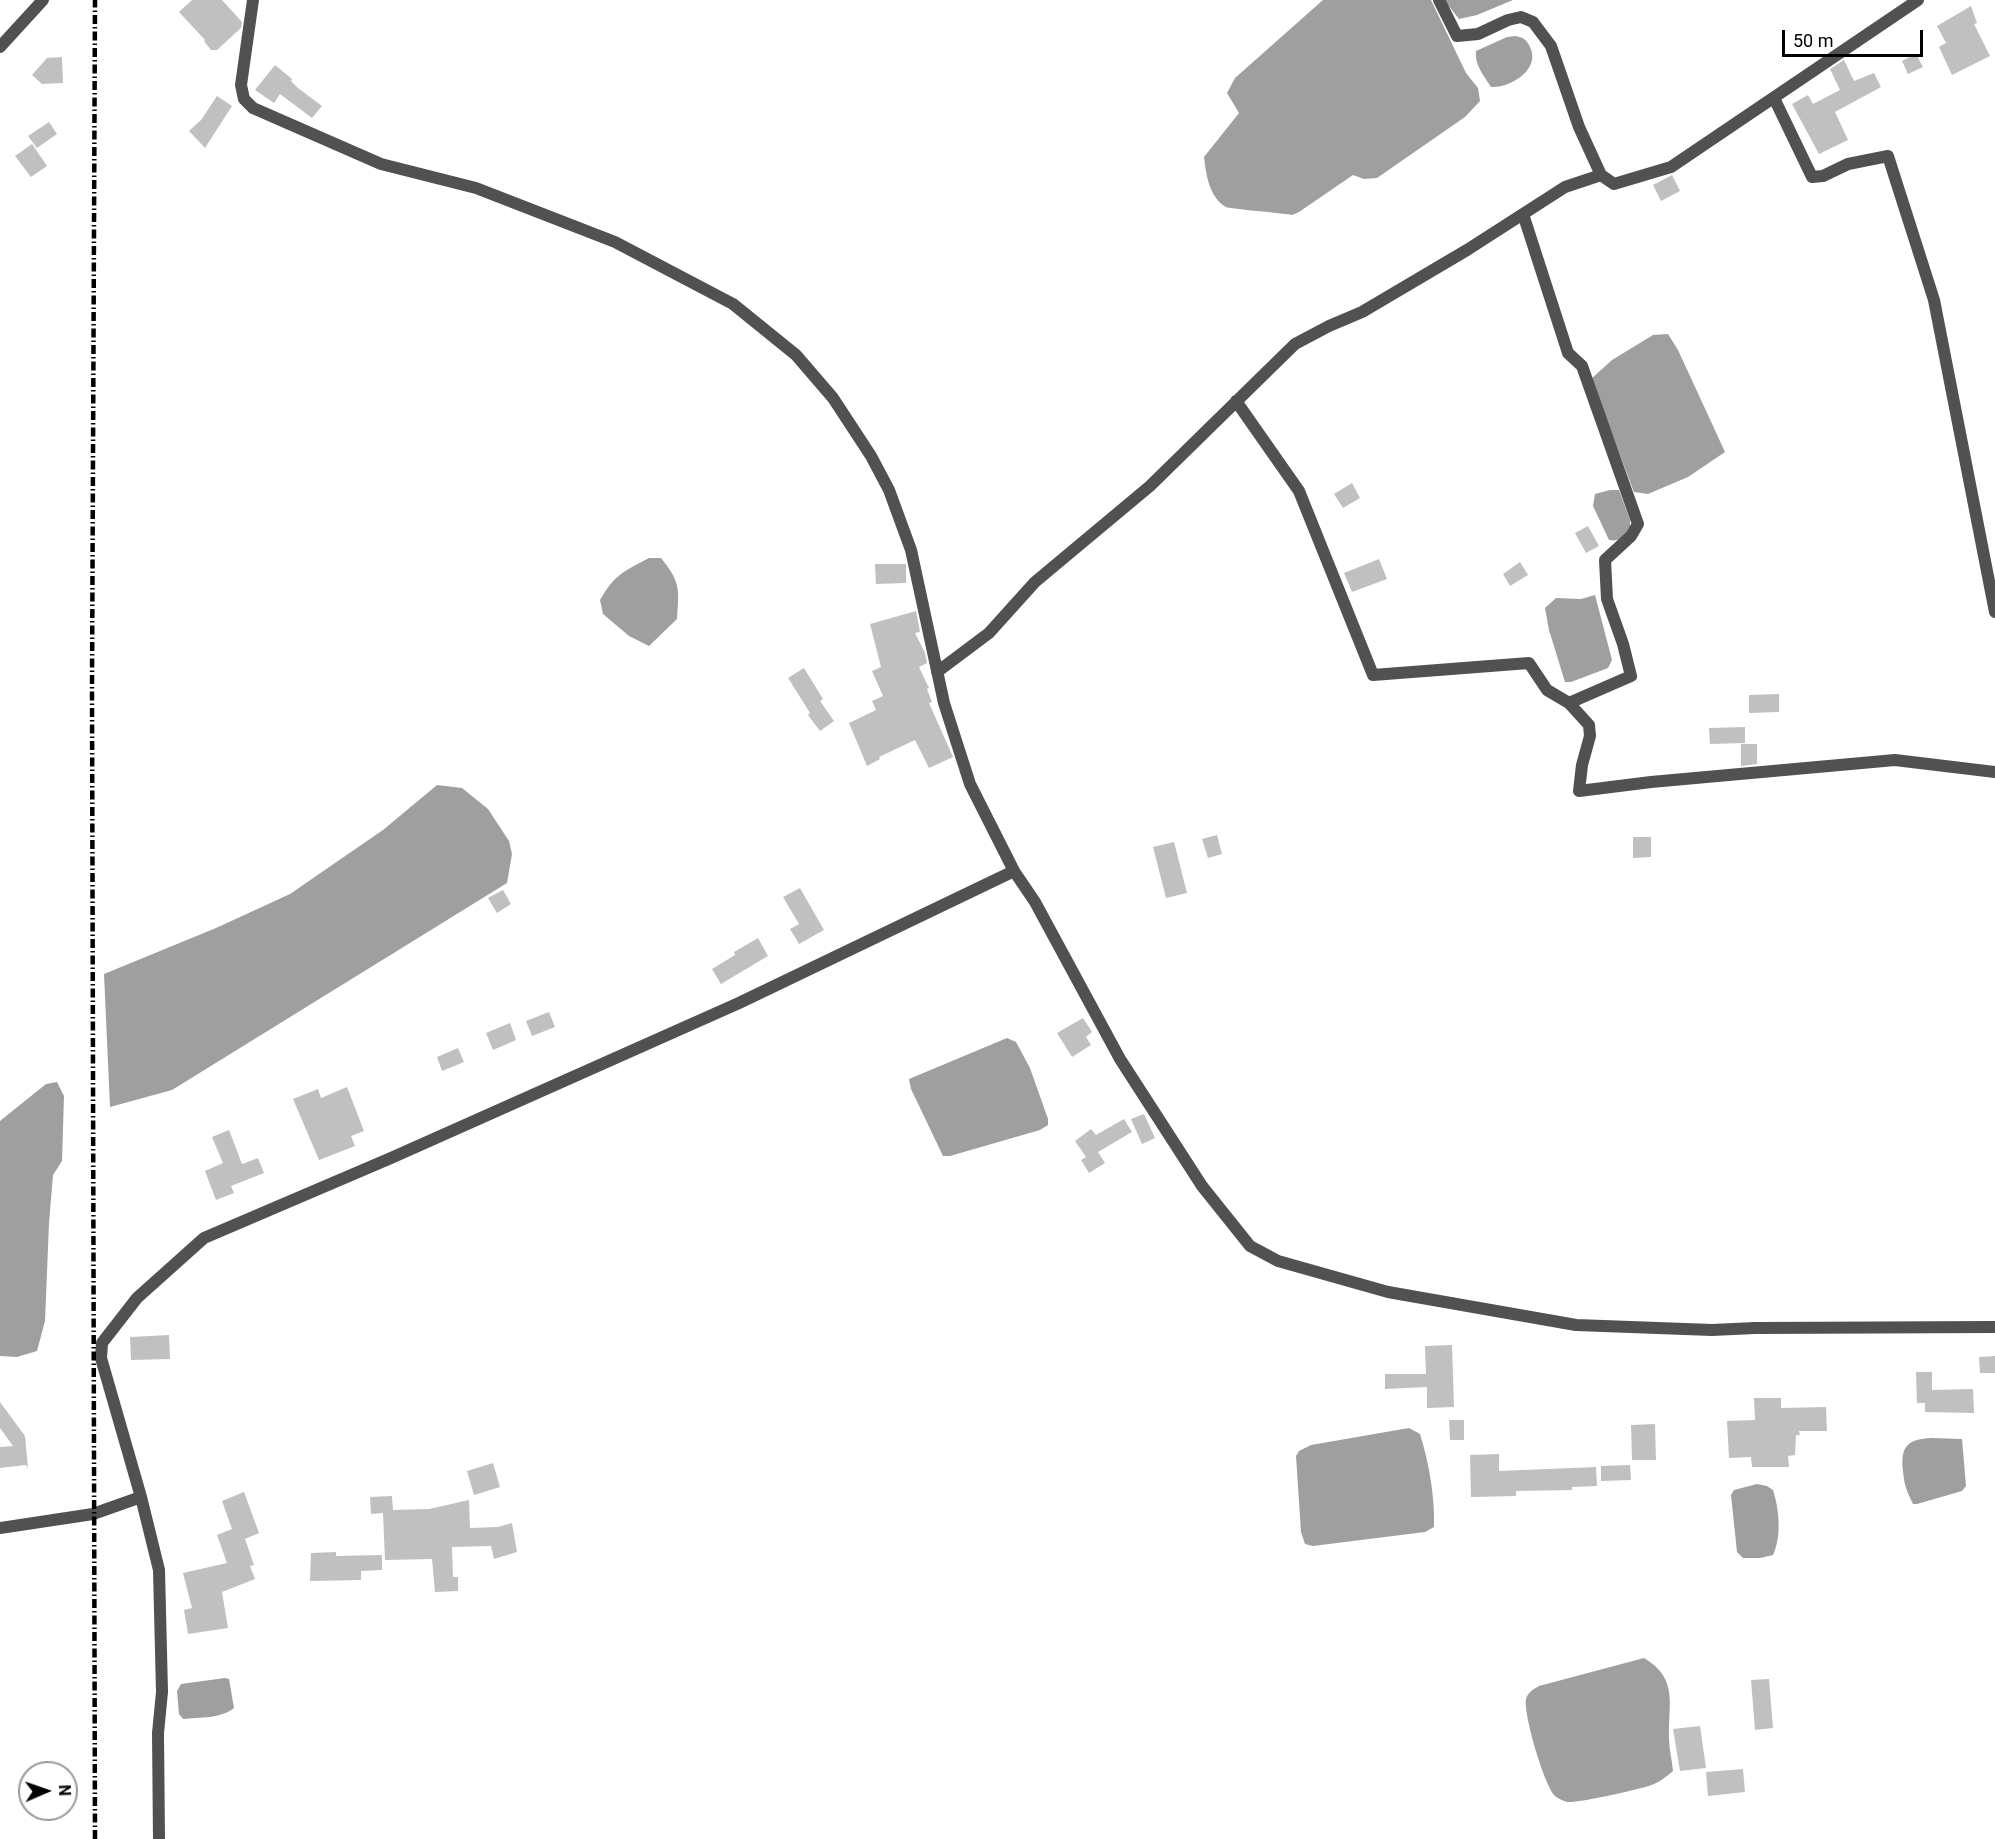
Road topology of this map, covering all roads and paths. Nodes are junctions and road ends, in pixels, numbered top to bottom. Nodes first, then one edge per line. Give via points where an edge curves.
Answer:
1 (43, 0) edge
2 (253, 0) edge
3 (1440, 0) edge
4 (1918, 0) edge
5 (0, 47) edge
6 (1774, 98) junction
7 (1601, 175) junction
8 (1523, 214) junction
9 (1236, 401) junction
10 (1995, 612) edge
11 (937, 672) junction
12 (1569, 703) junction
13 (1995, 772) edge
14 (1014, 871) junction
15 (1995, 1327) edge
16 (141, 1497) junction
17 (0, 1528) edge
18 (159, 1839) edge

1 - 5 street
2 - 11 street via 241,85 244,99 253,108 381,164 476,188 615,242 733,304 796,355 833,398 872,456 889,490 911,550
3 - 7 street via 1457,36 1478,34 1521,16 1533,22 1551,46 1579,127
4 - 6 street
6 - 7 street via 1671,167 1614,184
6 - 10 street via 1812,177 1888,156 1934,300
7 - 8 street via 1565,187
8 - 9 street via 1362,312 1294,345
8 - 12 street via 1568,353 1582,366 1638,524 1605,560 1607,598 1631,676
9 - 11 street via 1150,486 1035,582 989,633
9 - 12 street via 1299,491 1373,675 1529,663 1547,690
11 - 14 street via 970,784
12 - 13 street via 1589,725 1579,791 1895,760
14 - 15 street via 1035,902 1120,1059 1202,1186 1250,1246 1278,1261 1388,1292 1576,1326 1712,1330
14 - 16 street via 739,1003 204,1238 137,1298 102,1343 100,1358
16 - 17 street via 93,1514
16 - 18 street via 159,1570

